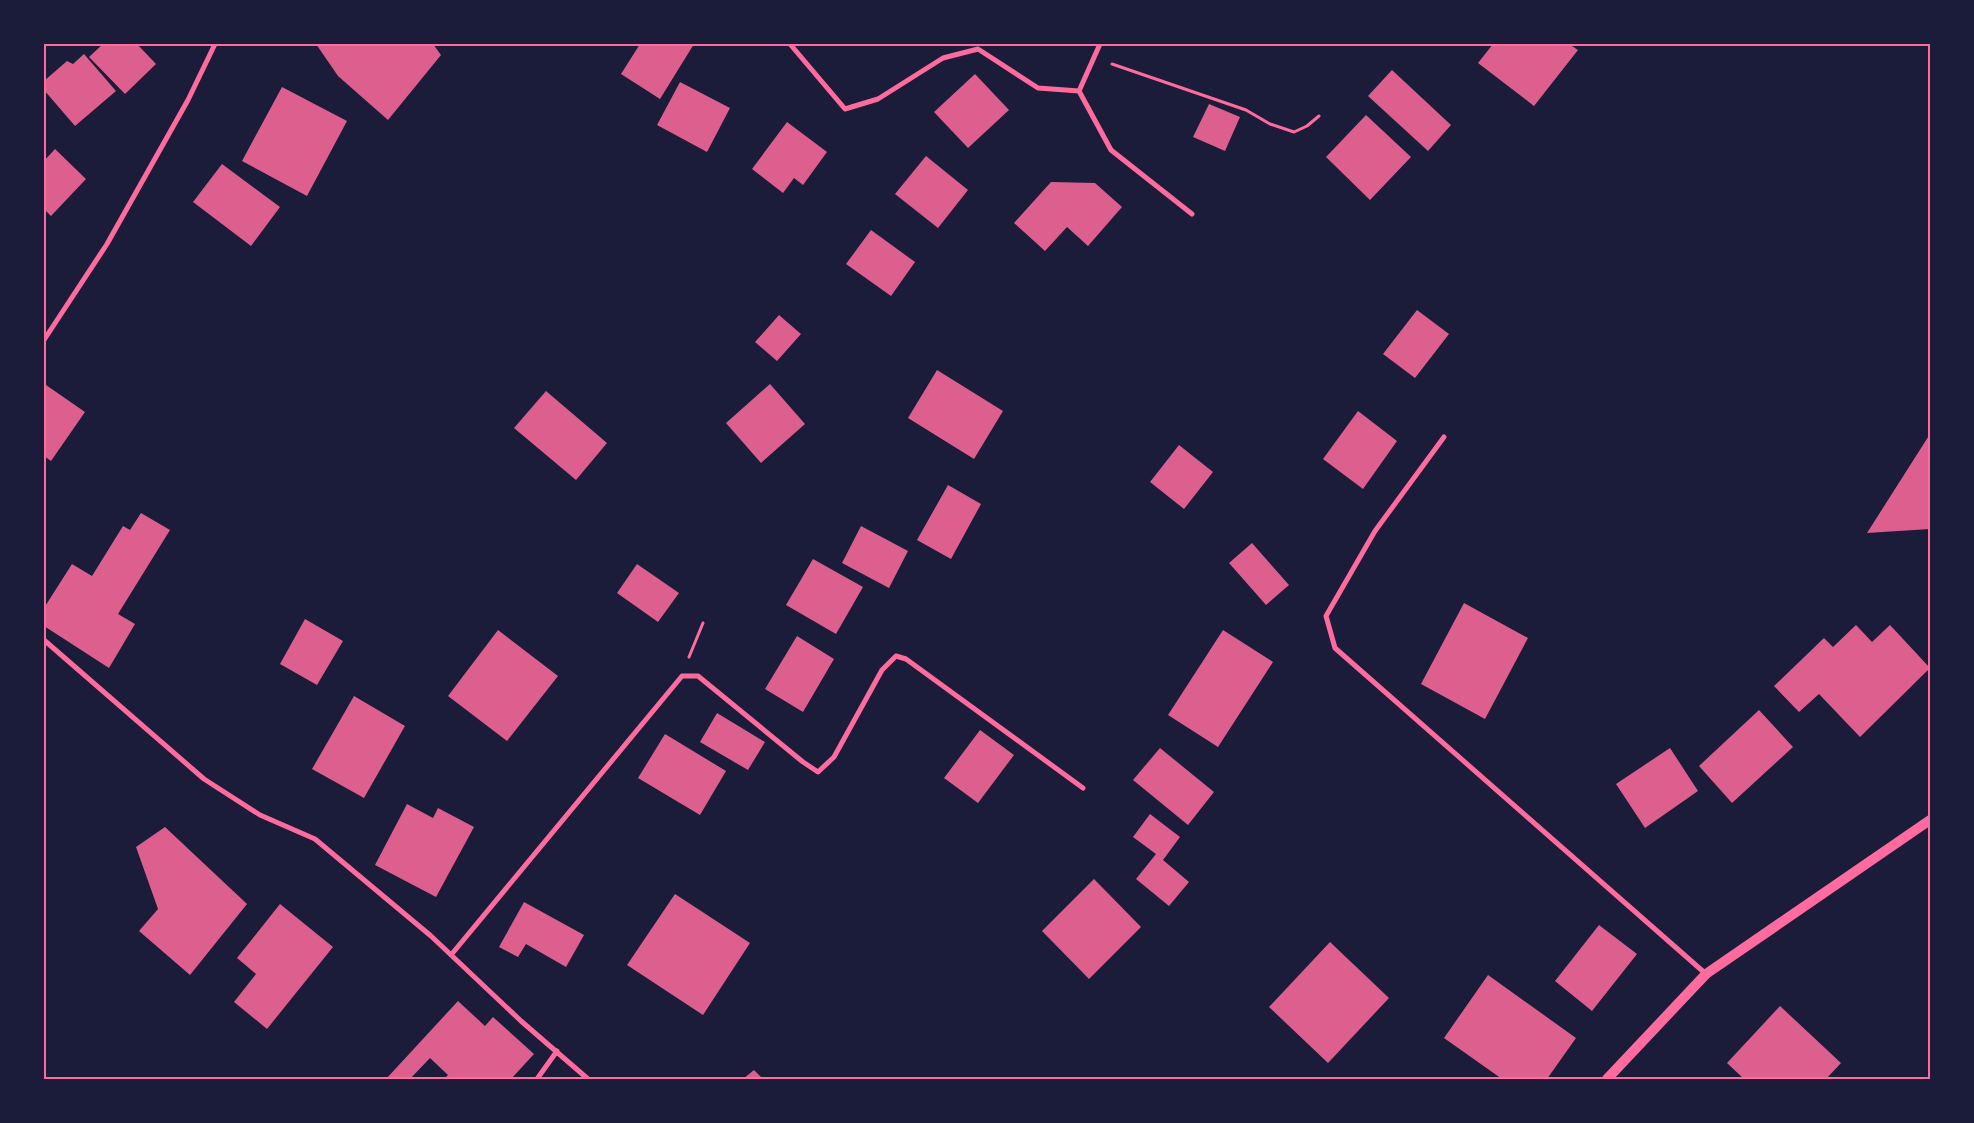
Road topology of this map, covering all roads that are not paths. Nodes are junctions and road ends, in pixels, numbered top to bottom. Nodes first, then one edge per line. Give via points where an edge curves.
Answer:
1 (216, 44) edge
2 (790, 44) edge
3 (1100, 44) edge
4 (1079, 91) junction
5 (1192, 214) dead end
6 (44, 340) edge
7 (1444, 437) dead end
8 (44, 640) edge
9 (1083, 788) dead end
10 (1930, 820) edge
11 (450, 956) junction
12 (1706, 974) junction
13 (557, 1052) junction
14 (537, 1079) edge
15 (588, 1079) edge
16 (1607, 1079) edge

1 - 6 street via 107,244
2 - 4 street via 844,110 878,99 943,58 978,49 1038,88
3 - 4 street
4 - 5 street via 1111,150
7 - 12 street via 1375,531 1326,616 1335,648
8 - 11 street via 204,779 260,815 315,839 431,936
9 - 11 street via 906,659 896,656 882,670 834,757 818,772 698,676 682,676
10 - 12 main road
11 - 13 street
12 - 16 main road
13 - 14 street
13 - 15 street

